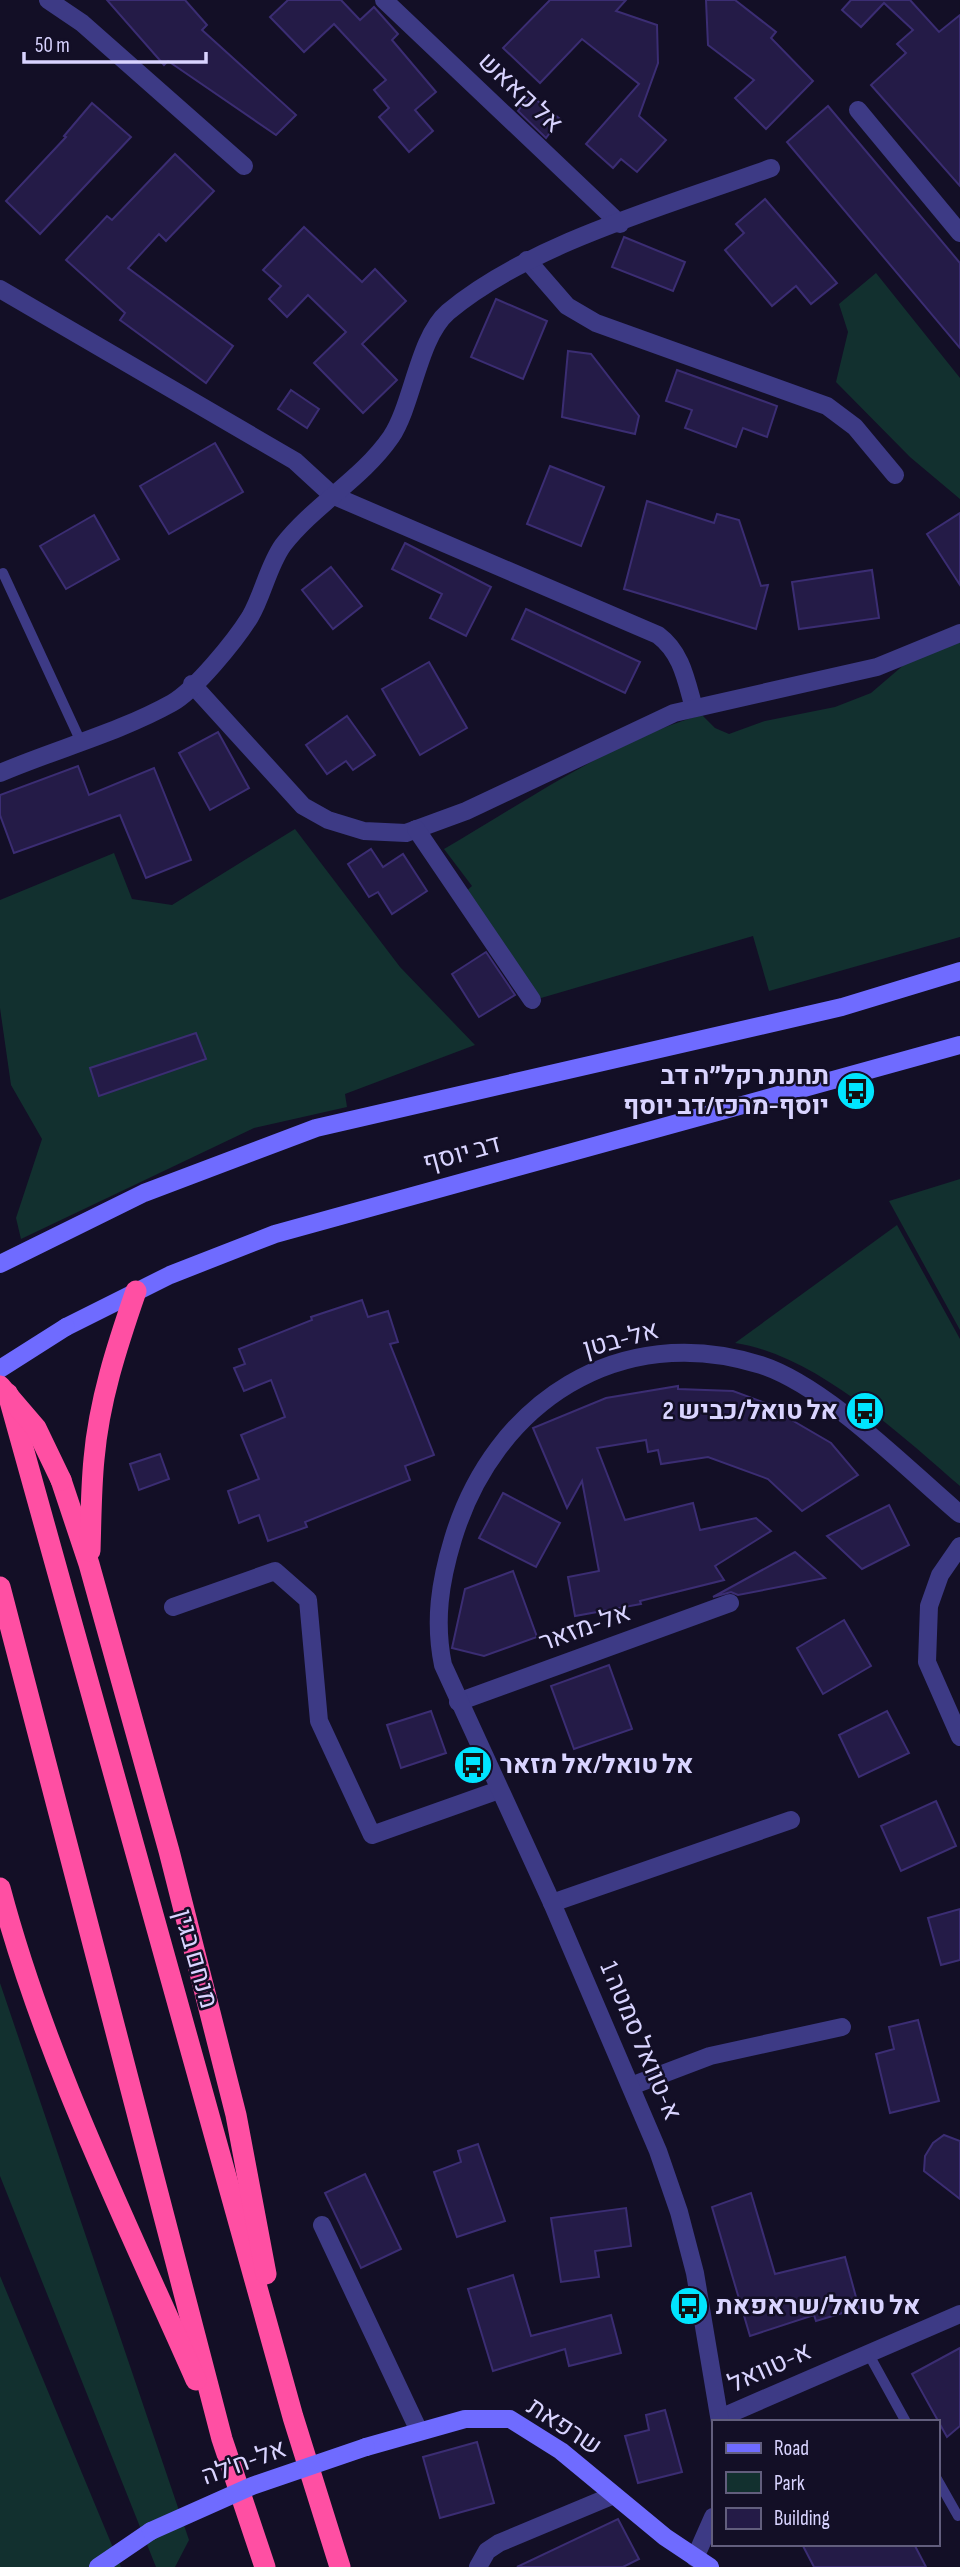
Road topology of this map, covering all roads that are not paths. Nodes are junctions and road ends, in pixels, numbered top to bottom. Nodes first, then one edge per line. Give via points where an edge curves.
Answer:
1 (48, 0) edge
2 (384, 0) edge
3 (858, 110) dead end
4 (244, 166) dead end
5 (771, 168) dead end
6 (620, 224) junction
7 (960, 233) edge
8 (527, 260) junction
9 (0, 289) edge
10 (895, 475) dead end
11 (332, 495) junction
12 (3, 573) dead end
13 (960, 633) edge
14 (192, 684) junction
15 (694, 708) junction
16 (81, 742) junction
17 (0, 773) edge
18 (416, 829) junction
19 (960, 971) edge
20 (532, 1000) dead end
21 (960, 1045) edge
22 (0, 1264) edge
23 (136, 1291) junction
24 (0, 1367) edge
25 (0, 1386) edge
26 (960, 1514) edge
27 (960, 1546) edge
28 (89, 1564) junction
29 (0, 1587) edge
30 (730, 1603) dead end
31 (173, 1607) dead end
32 (458, 1702) junction
33 (960, 1737) edge
34 (499, 1790) junction
35 (791, 1820) dead end
36 (0, 1888) edge
37 (552, 1903) junction
38 (842, 2026) dead end
39 (631, 2086) junction
40 (322, 2225) dead end
41 (960, 2314) edge
42 (868, 2353) junction
43 (293, 2417) junction
44 (720, 2420) edge
45 (905, 2420) edge
46 (419, 2431) junction
47 (222, 2439) junction
48 (939, 2483) edge
49 (614, 2496) junction
50 (958, 2516) dead end
51 (712, 2522) edge
52 (703, 2563) edge
53 (99, 2567) edge
54 (265, 2567) edge
55 (340, 2567) edge
56 (478, 2567) edge

1 - 4 street via 82,23
2 - 6 street, אל קאאש
3 - 7 street
5 - 6 street
6 - 8 street
8 - 10 street via 567,306 596,323 827,406 855,427
8 - 11 street via 446,314 428,344 396,430 374,462
9 - 11 street via 295,461
11 - 14 street via 282,547 250,617 216,662
11 - 15 street via 658,635 680,661
12 - 16 lane
13 - 15 street via 877,667
14 - 16 street via 174,702
14 - 18 street via 303,806 364,831 406,833
15 - 18 street
16 - 17 street
18 - 20 street
19 - 22 main road via 842,1007 316,1128 169,1183
21 - 23 main road, דב יוסף via 275,1234
23 - 24 main road, דב יוסף, bridge
23 - 28 highway via 101,1412
24 - 43 highway, מנחם בגין
25 - 28 highway, bridge via 36,1428 61,1480
26 - 32 street, אל-בטן via 821,1396 763,1366 692,1352 610,1364 579,1377 511,1430 484,1465 462,1511 438,1602 443,1665
27 - 33 street via 940,1576 929,1606 927,1662
28 - 43 highway via 236,2115
29 - 47 highway
30 - 32 street, אל-מזאר
31 - 34 street via 275,1571 308,1600 318,1721 372,1835
32 - 34 street, א-טוואל סמטה 1
34 - 37 street, א-טוואל סמטה 1
35 - 37 street
36 - 47 highway via 13,1937 73,2099
37 - 39 street, א-טוואל סמטה 1
38 - 39 street via 710,2056
39 - 44 street, א-טוואל סמטה 1 via 679,2212 695,2273
40 - 46 street
41 - 42 street, א-טוואל
42 - 44 street, א-טוואל
42 - 45 lane
43 - 55 highway, מנחם בגין
46 - 49 main road, שרפאת via 465,2419 510,2419 561,2451
46 - 53 main road, אל-ח'לה, bridge via 241,2490 151,2531
47 - 54 highway
48 - 50 lane
49 - 52 main road, שרפאת
49 - 56 street via 499,2543 487,2551
51 - 52 street

